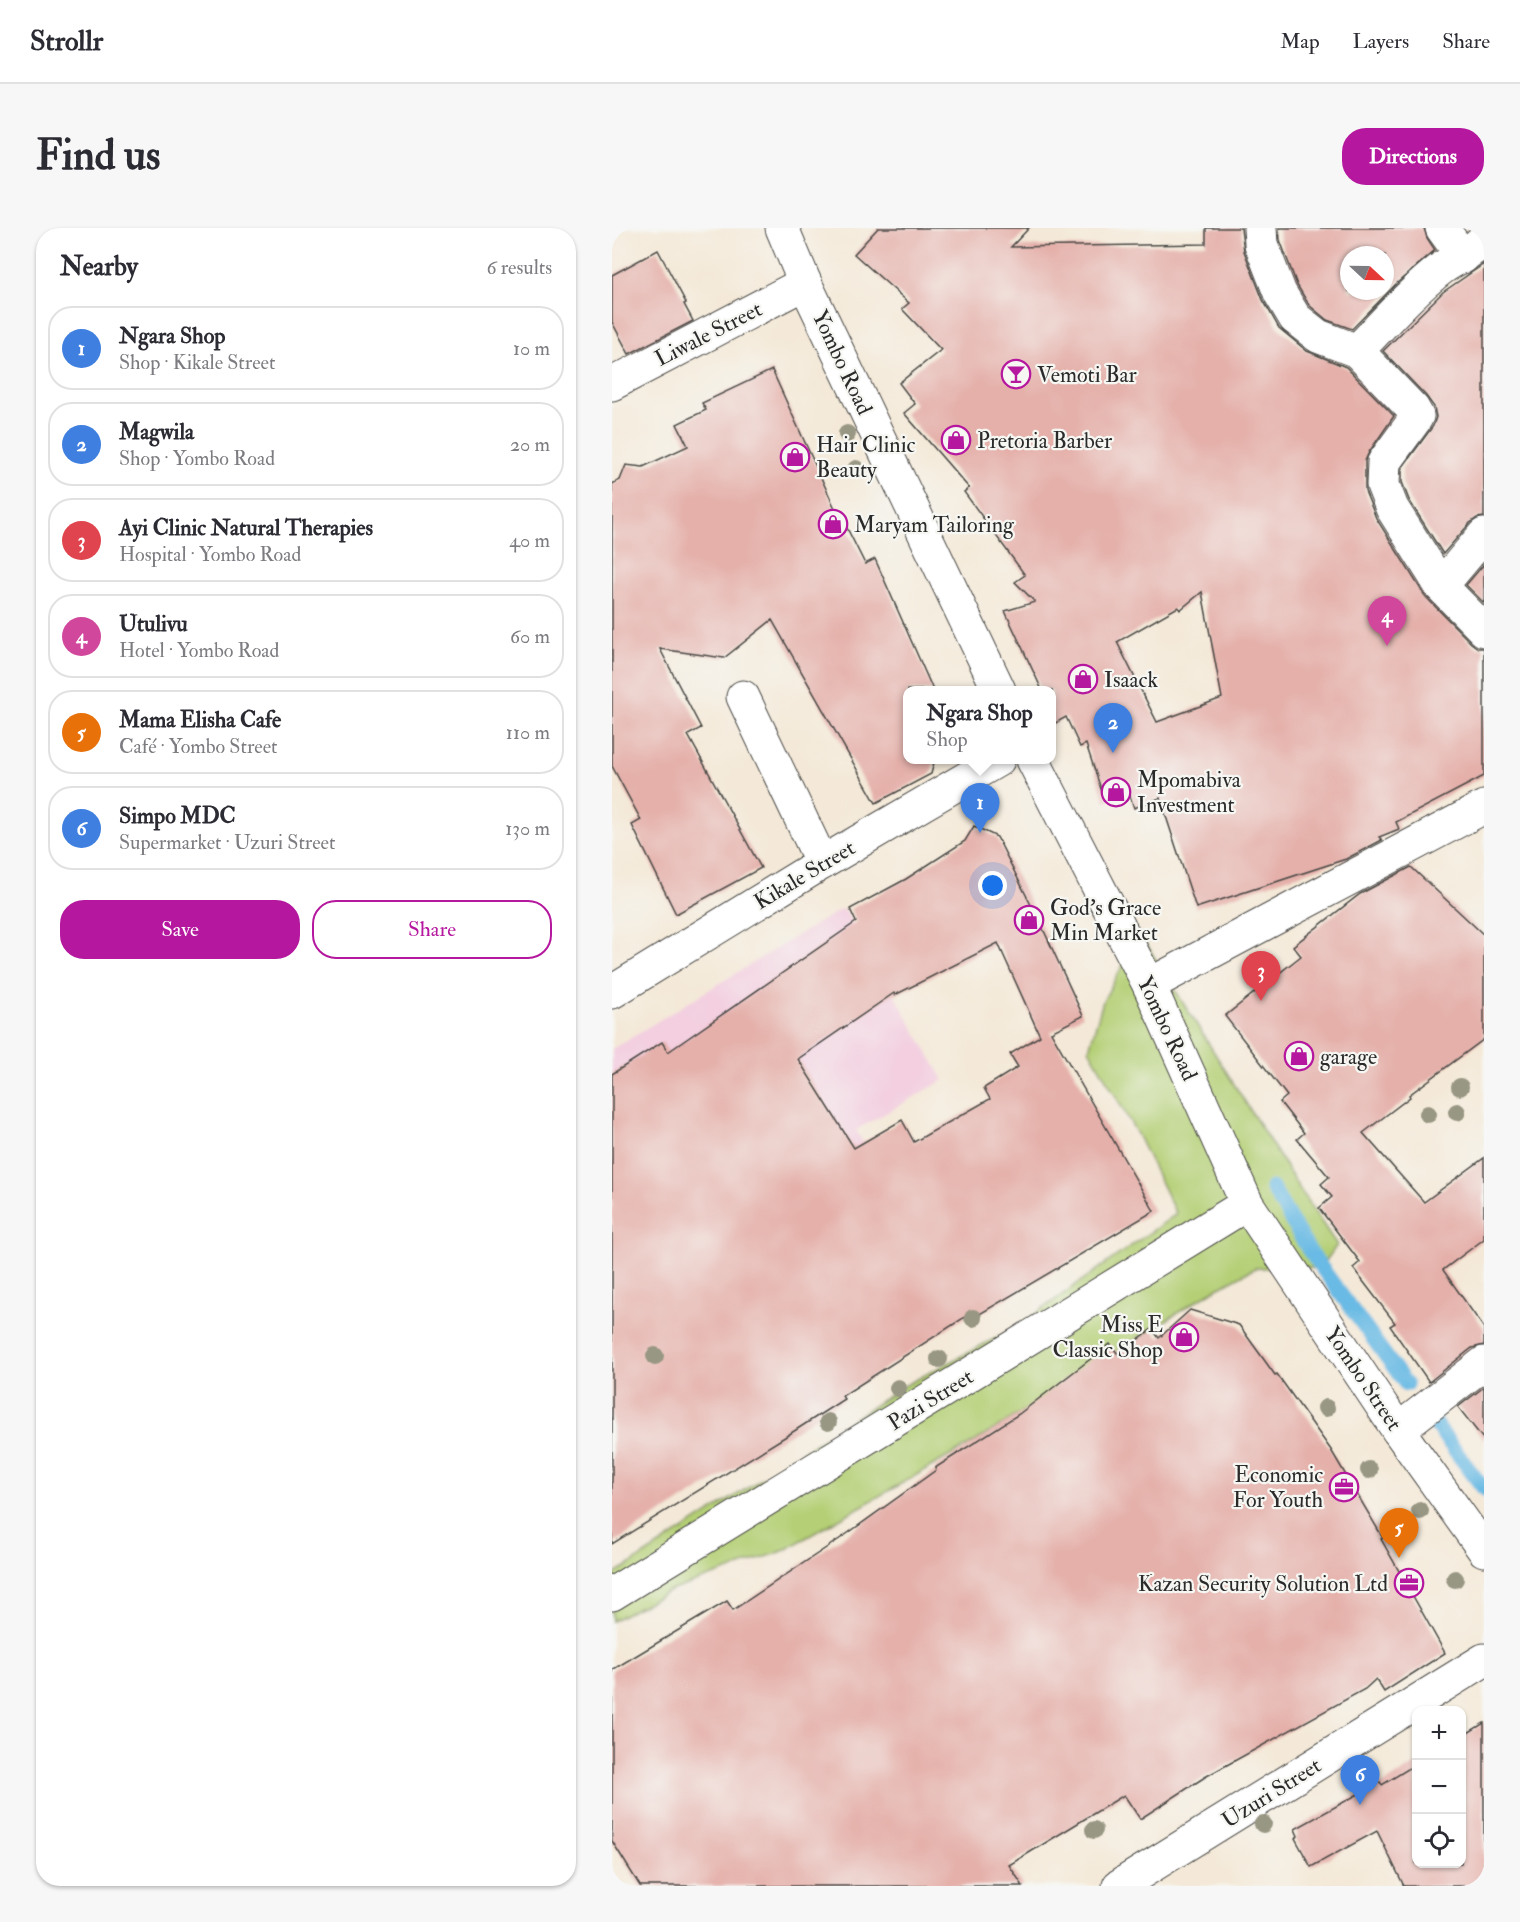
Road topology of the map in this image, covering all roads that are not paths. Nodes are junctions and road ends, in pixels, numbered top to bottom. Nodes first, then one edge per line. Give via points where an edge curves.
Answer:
1 (782, 228) edge
2 (1260, 228) edge
3 (1443, 228) edge
4 (1474, 248) edge
5 (805, 283) junction
6 (1357, 351) junction
7 (612, 384) edge
8 (1484, 535) edge
9 (1441, 586) junction
10 (1484, 630) edge
11 (997, 686) edge
12 (743, 698) dead end
13 (990, 764) edge
14 (1036, 764) edge
15 (1484, 807) edge
16 (822, 864) junction
17 (1149, 985) junction
18 (612, 992) edge
19 (1247, 1204) junction
20 (1484, 1363) edge
21 (1398, 1430) junction
22 (1484, 1551) edge
23 (612, 1594) edge
24 (1484, 1660) edge
25 (1119, 1886) edge

1 - 5 street, Yombo Road
2 - 6 street via 1261,244 1294,318 1318,336
3 - 4 street
4 - 6 street via 1435,275
5 - 7 street, Liwale Street
5 - 11 street, Yombo Road
6 - 9 street via 1416,416 1384,462 1383,485 1392,508
8 - 9 street
9 - 10 street
12 - 16 street
13 - 16 street, Kikale Street
14 - 17 street, Yombo Road
15 - 17 street
16 - 18 street, Kikale Street
17 - 19 street, Yombo Road
19 - 21 street, Yombo Street
19 - 23 street, Pazi Street
20 - 21 street
21 - 22 street, Yombo Street
24 - 25 street, Uzuri Street

